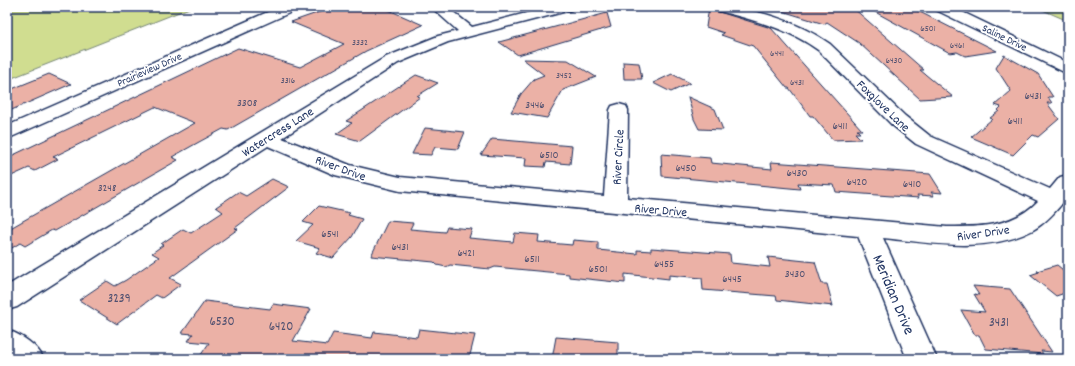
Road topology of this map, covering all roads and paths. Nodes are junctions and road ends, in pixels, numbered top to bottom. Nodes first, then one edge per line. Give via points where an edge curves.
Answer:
1 (291, 7) edge
2 (438, 7) edge
3 (566, 7) edge
4 (721, 7) edge
5 (941, 7) edge
6 (469, 32) junction
7 (1068, 69) edge
8 (619, 110) dead end
9 (7, 133) edge
10 (265, 138) junction
11 (1068, 182) edge
12 (1053, 199) junction
13 (615, 205) junction
14 (867, 229) junction
15 (7, 299) edge
16 (7, 342) edge
17 (29, 359) edge
18 (922, 359) edge

1 - 9 street, Prairieview Drive
2 - 6 street
3 - 6 street, Watercress Lane
4 - 12 street, Foxglove Lane via 787,27 814,39 898,120 923,140
5 - 7 street, Saline Drive
6 - 10 street, Watercress Lane via 427,44 392,60
8 - 13 street, River Circle
10 - 13 street, River Drive via 343,170 400,184
10 - 15 street, Watercress Lane
11 - 12 street
12 - 14 street, River Drive via 1033,219 1013,228 989,234 946,236
13 - 14 street, River Drive
14 - 18 street, Meridian Drive
16 - 17 street

